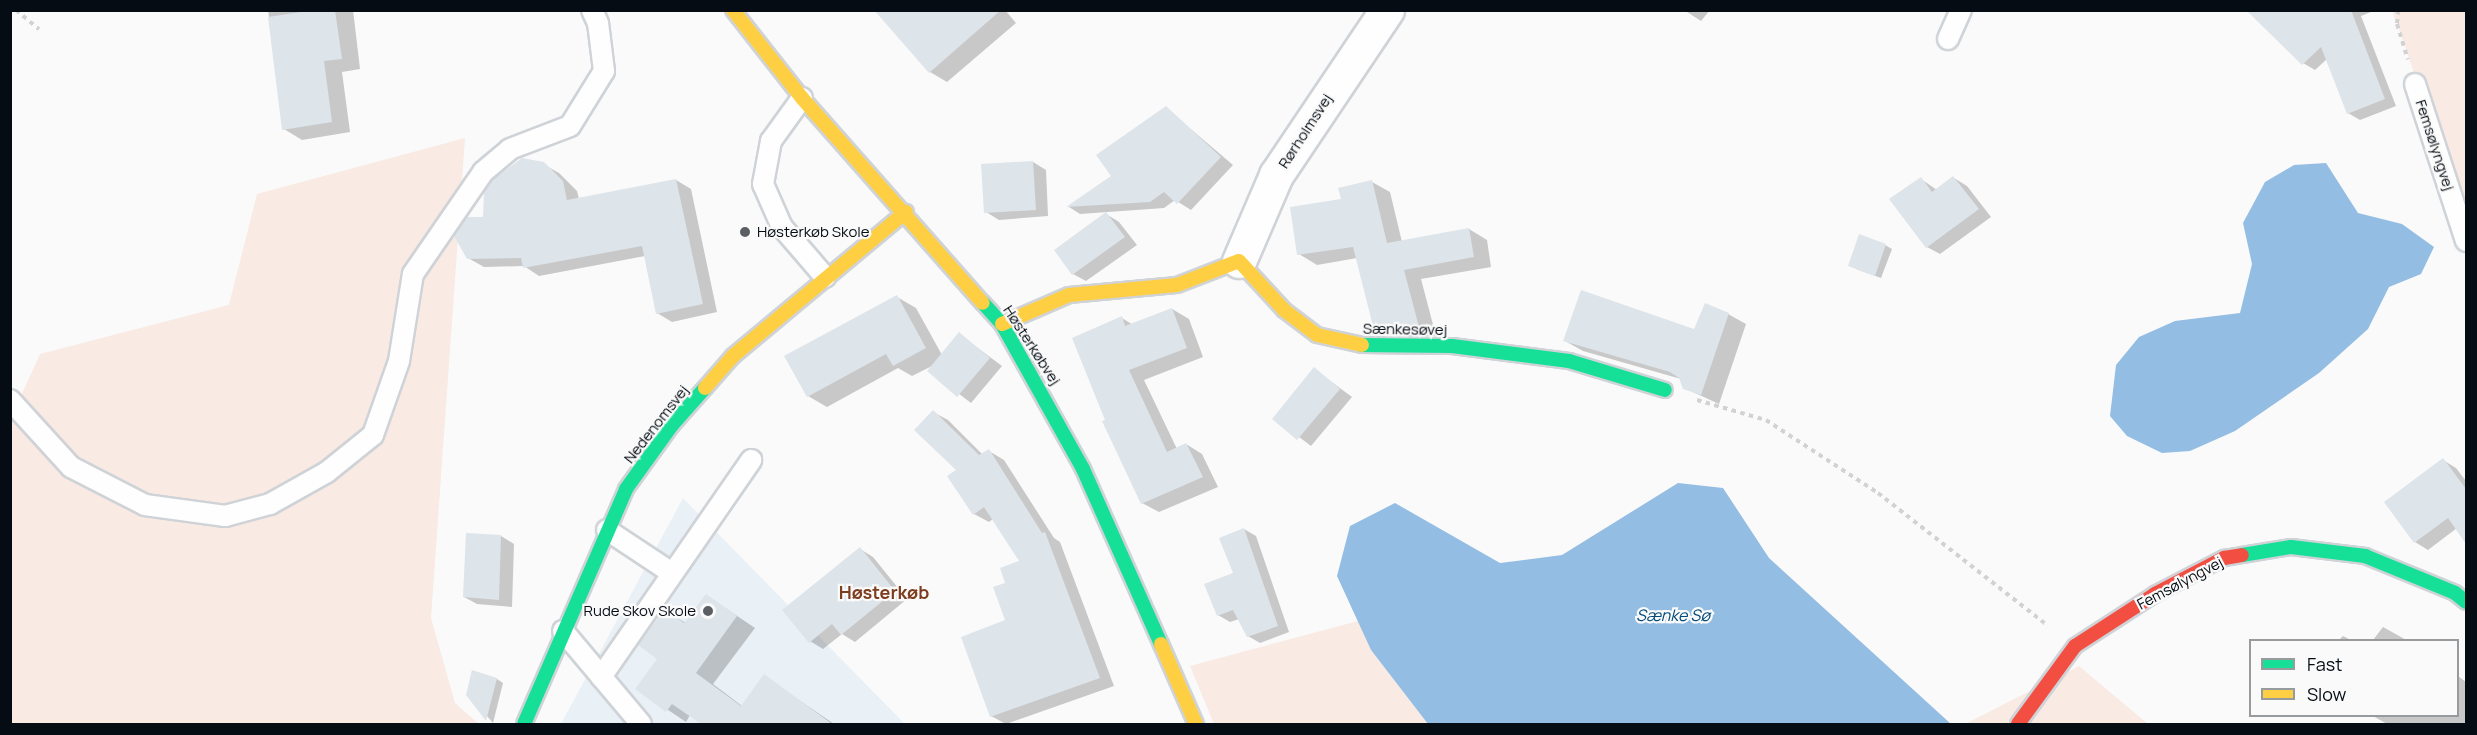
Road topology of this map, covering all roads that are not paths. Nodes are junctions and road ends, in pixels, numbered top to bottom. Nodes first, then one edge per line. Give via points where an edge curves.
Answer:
1 (592, 10) edge
2 (733, 10) edge
3 (1387, 10) edge
4 (1961, 10) edge
5 (1948, 39) dead end
6 (2415, 84) road end
7 (802, 98) junction
8 (906, 212) junction
9 (2466, 241) edge
10 (1239, 261) junction
11 (825, 277) junction
12 (1002, 324) junction
13 (1665, 390) road end
14 (10, 400) edge
15 (751, 459) dead end
16 (607, 530) junction
17 (672, 573) junction
18 (2463, 594) edge
19 (563, 631) junction
20 (601, 676) junction
21 (524, 724) edge
22 (641, 724) edge
23 (1196, 724) edge
24 (2018, 724) edge

1 - 14 lane via 598,23 604,71 570,126 510,149 476,181 413,274 399,361 373,435 327,472 270,504 225,516 145,506 71,467
2 - 7 street, Høsterkøbvej
3 - 10 street, Rørholmsvej via 1276,175
4 - 5 lane
6 - 9 lane, Femsølyngvej
7 - 8 street, Høsterkøbvej
7 - 11 lane via 771,141 764,184 782,227
8 - 11 street, Nedenomsvej
8 - 12 street, Høsterkøbvej
10 - 12 street via 1177,285 1070,295
10 - 13 street, Sænkesøvej via 1284,310 1317,335 1354,345 1452,346 1569,361
11 - 16 street, Nedenomsvej via 734,356 672,425 626,489
12 - 23 street, Høsterkøbvej via 1083,469
15 - 17 lane
16 - 17 lane
16 - 19 street, Nedenomsvej
17 - 20 lane
18 - 24 street, Femsølyngvej via 2366,556 2291,547 2224,558 2155,594 2075,646
19 - 20 lane
19 - 21 street, Nedenomsvej
20 - 22 lane

